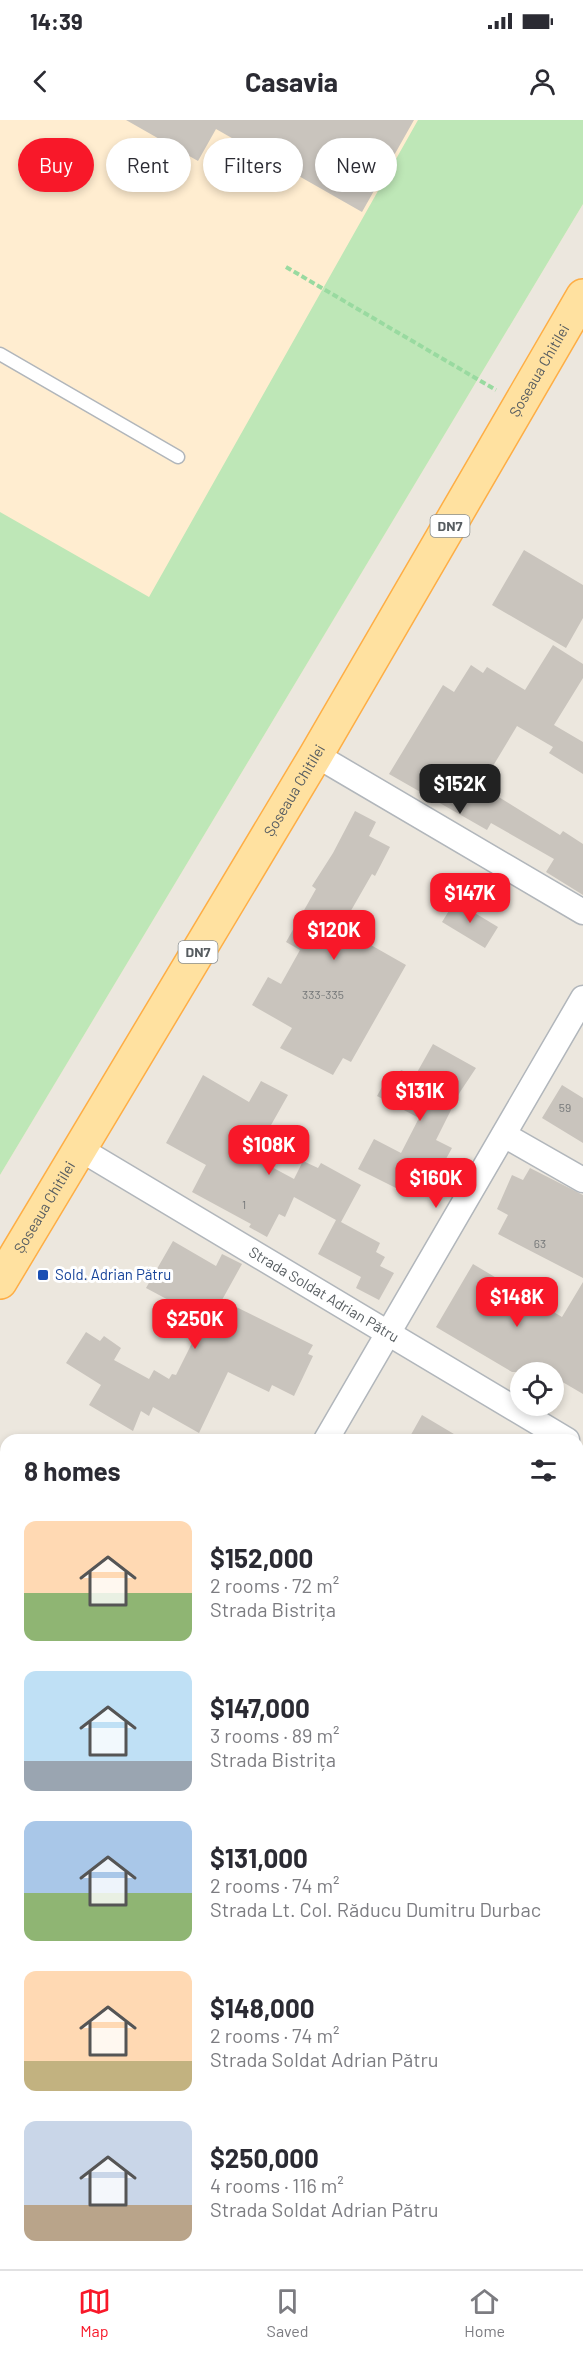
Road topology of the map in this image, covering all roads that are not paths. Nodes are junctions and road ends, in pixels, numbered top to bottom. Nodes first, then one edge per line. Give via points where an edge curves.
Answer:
1 (583, 296) edge
2 (0, 354) edge
3 (178, 457) dead end
4 (316, 755) junction
5 (583, 912) edge
6 (583, 998) edge
7 (504, 1135) junction
8 (80, 1149) junction
9 (583, 1180) edge
10 (0, 1282) edge
11 (388, 1334) junction
12 (330, 1434) edge
13 (557, 1434) edge

1 - 4 main road, Șoseaua Chitilei / DN7
2 - 3 lane
4 - 5 street
4 - 8 main road, Șoseaua Chitilei / DN7
6 - 7 street
7 - 9 street
7 - 11 street
8 - 10 main road, Șoseaua Chitilei / DN7
8 - 11 street, Strada Soldat Adrian Pătru
11 - 12 street
11 - 13 street, Strada Soldat Adrian Pătru

